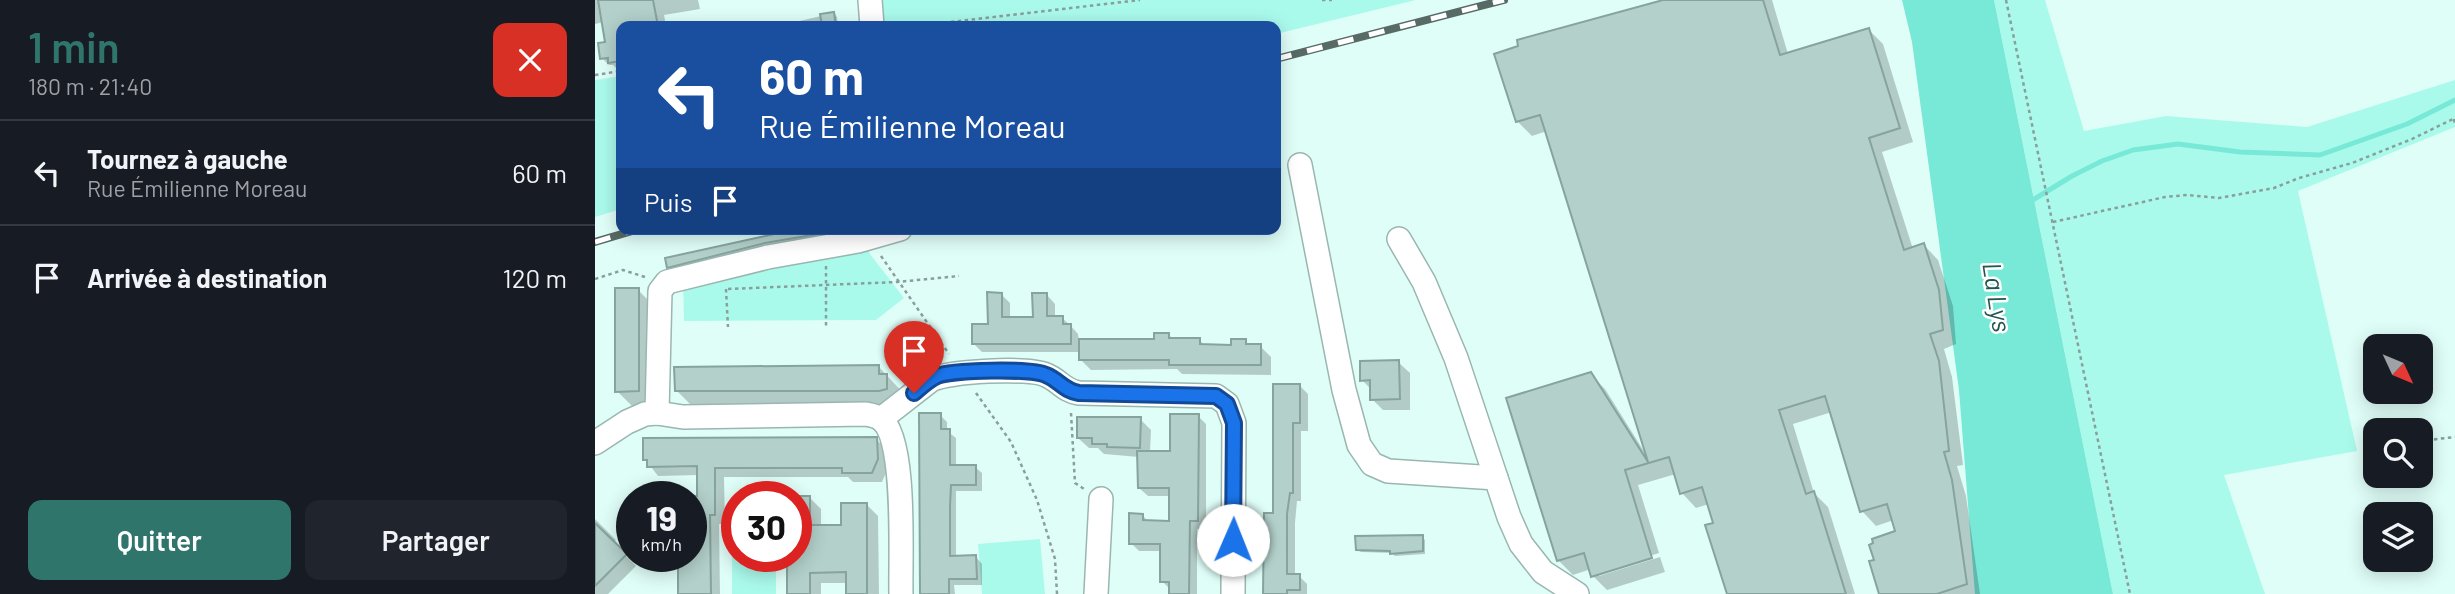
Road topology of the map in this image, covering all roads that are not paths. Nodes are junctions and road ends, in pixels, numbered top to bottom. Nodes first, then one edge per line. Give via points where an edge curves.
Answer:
1 (870, 0) edge
2 (872, 21) edge
3 (1300, 164) dead end
4 (880, 235) edge
5 (1399, 239) dead end
6 (657, 413) junction
7 (881, 419) junction
8 (595, 443) edge
9 (1496, 478) junction
10 (1101, 499) road end
11 (901, 594) edge
12 (1096, 594) edge
13 (1233, 594) edge
14 (1577, 594) edge

1 - 2 street
3 - 9 street via 1359,445 1371,464 1388,471
4 - 6 street via 667,282 660,292
5 - 9 street via 1424,282 1456,358
6 - 7 street via 683,417 866,414
6 - 8 street via 637,417
7 - 11 street via 894,443 899,469
7 - 13 street via 931,380 946,374 1039,372 1075,393 1216,396 1233,416
9 - 14 street via 1521,544 1543,572
10 - 12 street

